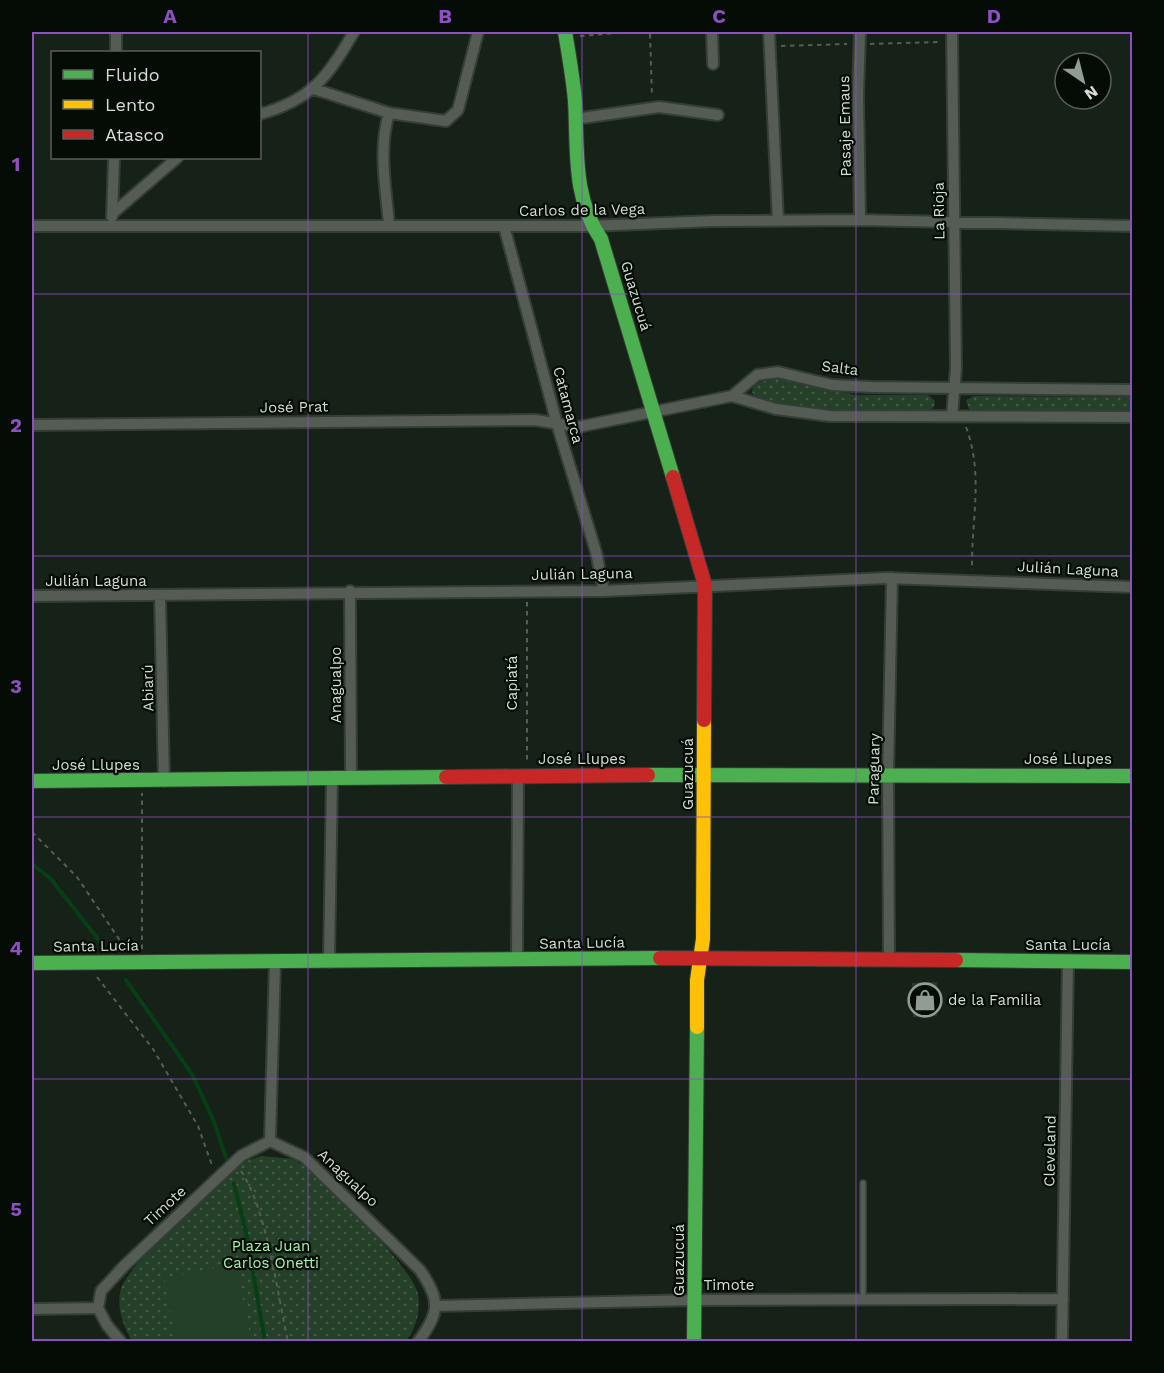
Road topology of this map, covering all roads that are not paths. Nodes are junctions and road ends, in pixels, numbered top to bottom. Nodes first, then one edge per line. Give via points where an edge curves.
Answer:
1 (116, 32) edge
2 (354, 32) edge
3 (478, 32) edge
4 (712, 32) edge
5 (769, 32) edge
6 (860, 32) edge
7 (952, 32) edge
8 (565, 34) edge
9 (116, 51) edge
10 (713, 64) dead end
11 (314, 89) junction
12 (389, 113) junction
13 (261, 114) edge
14 (718, 115) dead end
15 (575, 119) junction
16 (114, 159) edge
17 (176, 159) edge
18 (113, 213) junction
19 (860, 220) junction
20 (778, 221) junction
21 (955, 222) junction
22 (389, 225) junction
23 (32, 226) edge
24 (110, 226) junction
25 (504, 226) junction
26 (590, 226) junction
27 (1132, 226) edge
28 (952, 390) junction
29 (1132, 390) edge
30 (732, 396) junction
31 (654, 411) junction
32 (957, 416) junction
33 (1132, 417) edge
34 (557, 424) junction
35 (32, 425) edge
36 (892, 578) junction
37 (705, 585) junction
38 (1132, 587) edge
39 (351, 591) junction
40 (604, 591) junction
41 (160, 595) junction
42 (32, 596) edge
43 (888, 775) junction
44 (522, 776) junction
45 (704, 776) junction
46 (1132, 776) edge
47 (351, 778) junction
48 (332, 779) junction
49 (32, 781) edge
50 (164, 781) junction
51 (700, 958) junction
52 (517, 960) junction
53 (889, 960) junction
54 (1068, 961) junction
55 (276, 962) junction
56 (329, 962) junction
57 (1132, 962) edge
58 (32, 963) edge
59 (270, 1141) junction
60 (863, 1183) dead end
61 (1063, 1299) junction
62 (695, 1300) junction
63 (863, 1300) junction
64 (436, 1306) junction
65 (98, 1308) junction
66 (32, 1309) edge
67 (121, 1341) edge
68 (418, 1341) edge
69 (694, 1341) edge
70 (1062, 1341) edge

1 - 9 street
2 - 11 street via 330,73
3 - 12 street via 458,110 446,121
4 - 10 street
5 - 20 street
6 - 19 street, Pasaje Emaus
7 - 21 street, La Rioja
8 - 15 street, Guazucuá
11 - 12 street
11 - 13 street via 286,106
12 - 22 street via 383,158
14 - 15 street via 652,107
15 - 26 street, Guazucuá via 573,135 582,208
16 - 18 street
17 - 18 street
18 - 24 street
19 - 20 street, Carlos de la Vega
19 - 21 street, Carlos de la Vega
20 - 26 street, Carlos de la Vega
21 - 27 street, Carlos de la Vega
21 - 28 street, La Rioja via 956,368
22 - 24 street, Carlos de la Vega
22 - 25 street, Carlos de la Vega
23 - 24 street, Carlos de la Vega
25 - 26 street, Carlos de la Vega
25 - 34 street, Catamarca
26 - 31 street, Guazucuá via 601,239
28 - 29 street, Salta
28 - 30 street, Salta via 832,385 778,372 757,375
28 - 32 street
30 - 31 street, Salta
30 - 32 street, Salta via 798,413
31 - 34 street, Salta via 578,427
31 - 37 street, Guazucuá
32 - 33 street, Salta
34 - 35 street, José Prat via 523,420
34 - 40 street, Catamarca
36 - 37 street, Julián Laguna
36 - 38 street, Julián Laguna
36 - 43 street, Paraguary
37 - 40 street, Julián Laguna
37 - 45 street, Guazucuá
39 - 40 street, Julián Laguna
39 - 41 street, Julián Laguna
39 - 47 street, Anagualpo
41 - 42 street, Julián Laguna
41 - 50 street, Abiarú
43 - 45 street, José Llupes
43 - 46 street, José Llupes
43 - 53 street, Paraguary
44 - 45 street, José Llupes
44 - 47 street, José Llupes
44 - 52 street
45 - 51 street, Guazucuá
47 - 48 street, José Llupes
48 - 50 street, José Llupes
48 - 56 street
49 - 50 street, José Llupes
51 - 52 street, Santa Lucía
51 - 53 street, Santa Lucía
51 - 62 street, Guazucuá
52 - 56 street, Santa Lucía
53 - 54 street, Santa Lucía
54 - 57 street, Santa Lucía
54 - 61 street, Cleveland
55 - 56 street, Santa Lucía
55 - 58 street, Santa Lucía
55 - 59 street
59 - 64 street, Anagualpo via 304,1157 383,1231 420,1270 434,1290
59 - 65 street, Timote via 235,1161 123,1266 101,1292
60 - 63 lane
61 - 63 street, Timote
61 - 70 street, Cleveland
62 - 63 street, Timote
62 - 64 street, Timote
62 - 69 street, Guazucuá
64 - 68 street via 432,1323
65 - 66 street
65 - 67 street

